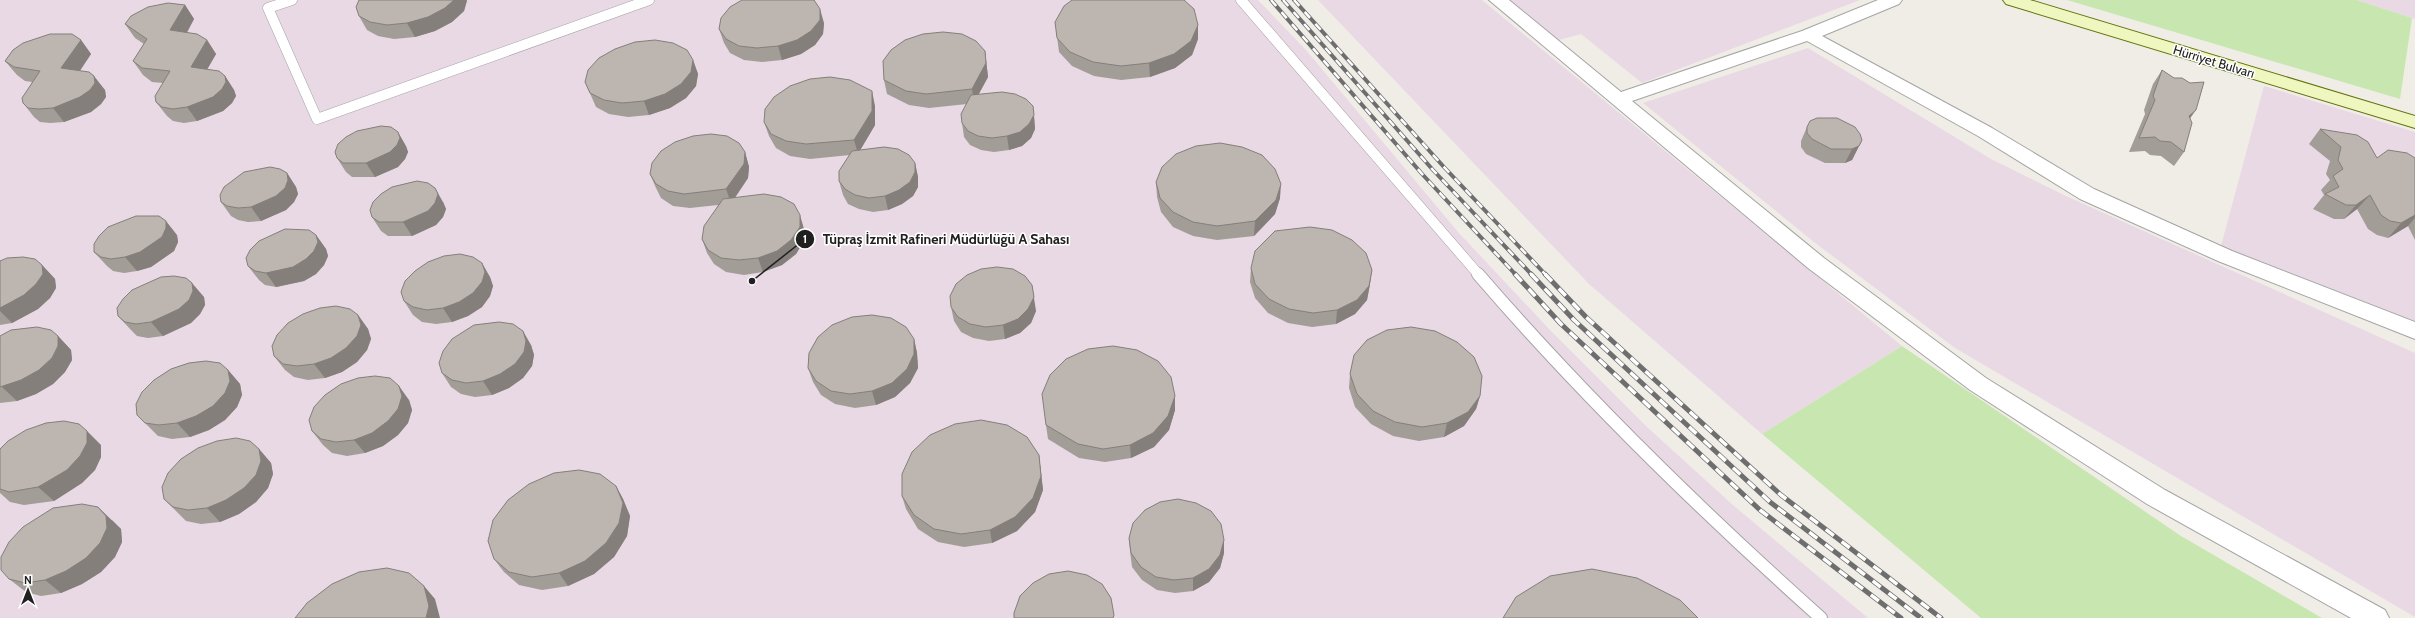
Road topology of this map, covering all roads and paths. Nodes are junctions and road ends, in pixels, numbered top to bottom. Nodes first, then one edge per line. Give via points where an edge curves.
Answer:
1 (292, 0) edge
2 (649, 0) edge
3 (1240, 0) edge
4 (1498, 0) edge
5 (1893, 0) edge
6 (2012, 0) edge
7 (2048, 0) edge
8 (1808, 35) junction
9 (1620, 99) junction
10 (2415, 109) edge
11 (2415, 122) edge
12 (2415, 331) edge
13 (1821, 618) edge
14 (2376, 618) edge

1 - 2 lane via 268,8 317,119
3 - 13 lane via 1488,286 1621,430 1754,558
4 - 9 street
5 - 8 street
6 - 11 main road, Hürriyet Bulvarı
7 - 10 main road, Hürriyet Bulvarı
8 - 9 street
8 - 12 street via 1985,132 2087,194 2225,256
9 - 14 street via 1816,263 1978,384 2156,497

